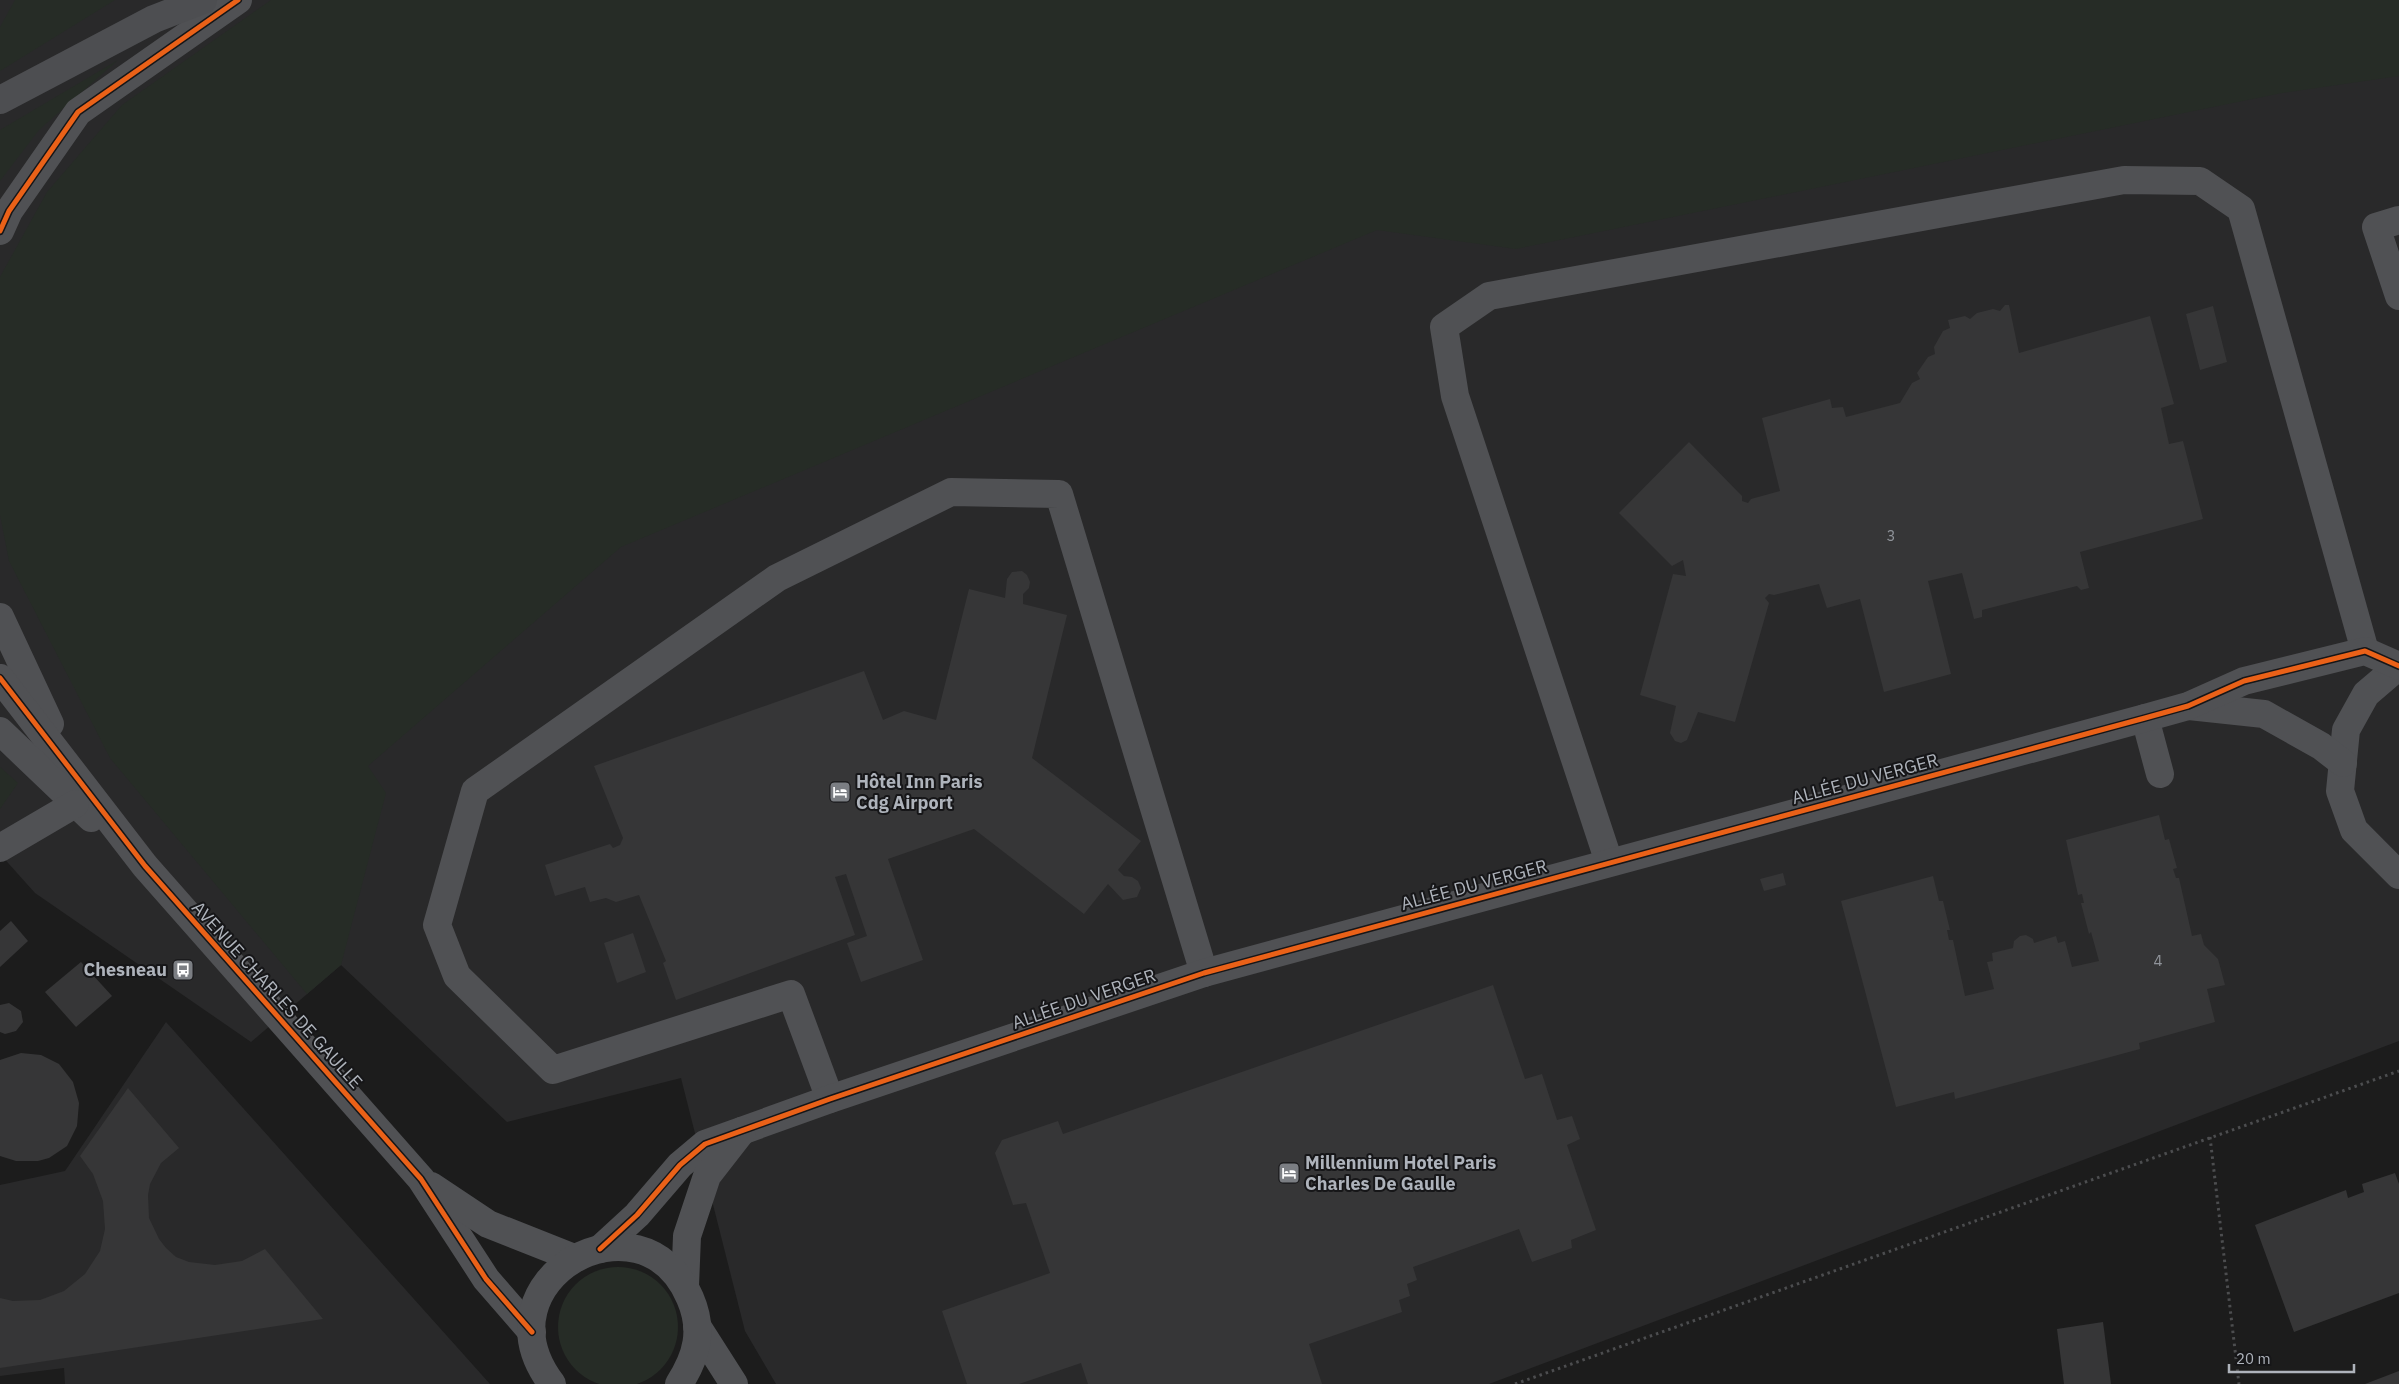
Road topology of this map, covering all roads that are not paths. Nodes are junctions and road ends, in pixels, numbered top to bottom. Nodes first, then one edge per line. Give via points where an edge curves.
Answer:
1 (203, 0) edge
2 (238, 0) edge
3 (0, 100) edge
4 (2399, 220) edge
5 (0, 231) edge
6 (2399, 296) edge
7 (0, 618) edge
8 (2365, 651) junction
9 (2399, 666) edge
10 (0, 678) edge
11 (2188, 706) junction
12 (2145, 718) junction
13 (0, 731) edge
14 (2343, 763) junction
15 (71, 771) junction
16 (2160, 774) dead end
17 (75, 804) junction
18 (0, 848) edge
19 (1609, 862) junction
20 (145, 866) junction
21 (2399, 875) edge
22 (1204, 974) junction
23 (830, 1099) junction
24 (742, 1131) junction
25 (421, 1179) junction
26 (600, 1249) junction
27 (574, 1258) junction
28 (685, 1286) junction
29 (697, 1326) junction
30 (532, 1332) junction
31 (552, 1384) edge
32 (679, 1384) edge
33 (734, 1384) edge

1 - 3 highway via 154,19
2 - 5 street via 78,112 9,211
4 - 6 street via 2376,228
7 - 15 street, AVENUE CHARLES DE GAULLE
8 - 9 street
8 - 11 street, ALLÉE DU VERGER via 2244,681
8 - 19 street via 2241,209 2200,181 2124,180 1489,296 1444,326 1455,396
9 - 14 street via 2366,694 2346,730
10 - 15 street, AVENUE CHARLES DE GAULLE
11 - 12 street, ALLÉE DU VERGER
11 - 14 street, ALLÉE DU VERGER via 2264,714 2322,746
12 - 16 street
12 - 19 street, ALLÉE DU VERGER
13 - 17 street, AVENUE CHARLES DE GAULLE
14 - 21 street via 2340,791 2354,830
15 - 20 street, AVENUE CHARLES DE GAULLE
17 - 18 street
17 - 20 street, AVENUE CHARLES DE GAULLE
19 - 22 street, ALLÉE DU VERGER
20 - 25 street, AVENUE CHARLES DE GAULLE
22 - 23 street, ALLÉE DU VERGER
22 - 23 street via 1059,494 951,492 777,578 475,791 437,925 457,976 553,1070 791,994
23 - 24 street, ALLÉE DU VERGER
24 - 26 street, ALLÉE DU VERGER via 705,1144 680,1165 637,1215
24 - 28 street via 707,1176 687,1236
25 - 27 street, AVENUE CHARLES DE GAULLE via 488,1224
25 - 30 street, AVENUE CHARLES DE GAULLE via 486,1279
26 - 27 street
26 - 28 street via 619,1247 643,1252 667,1265
27 - 30 street via 556,1271 543,1289 534,1310
28 - 29 street via 696,1311
29 - 32 street via 698,1339 691,1366
29 - 33 street
30 - 31 street via 535,1353

